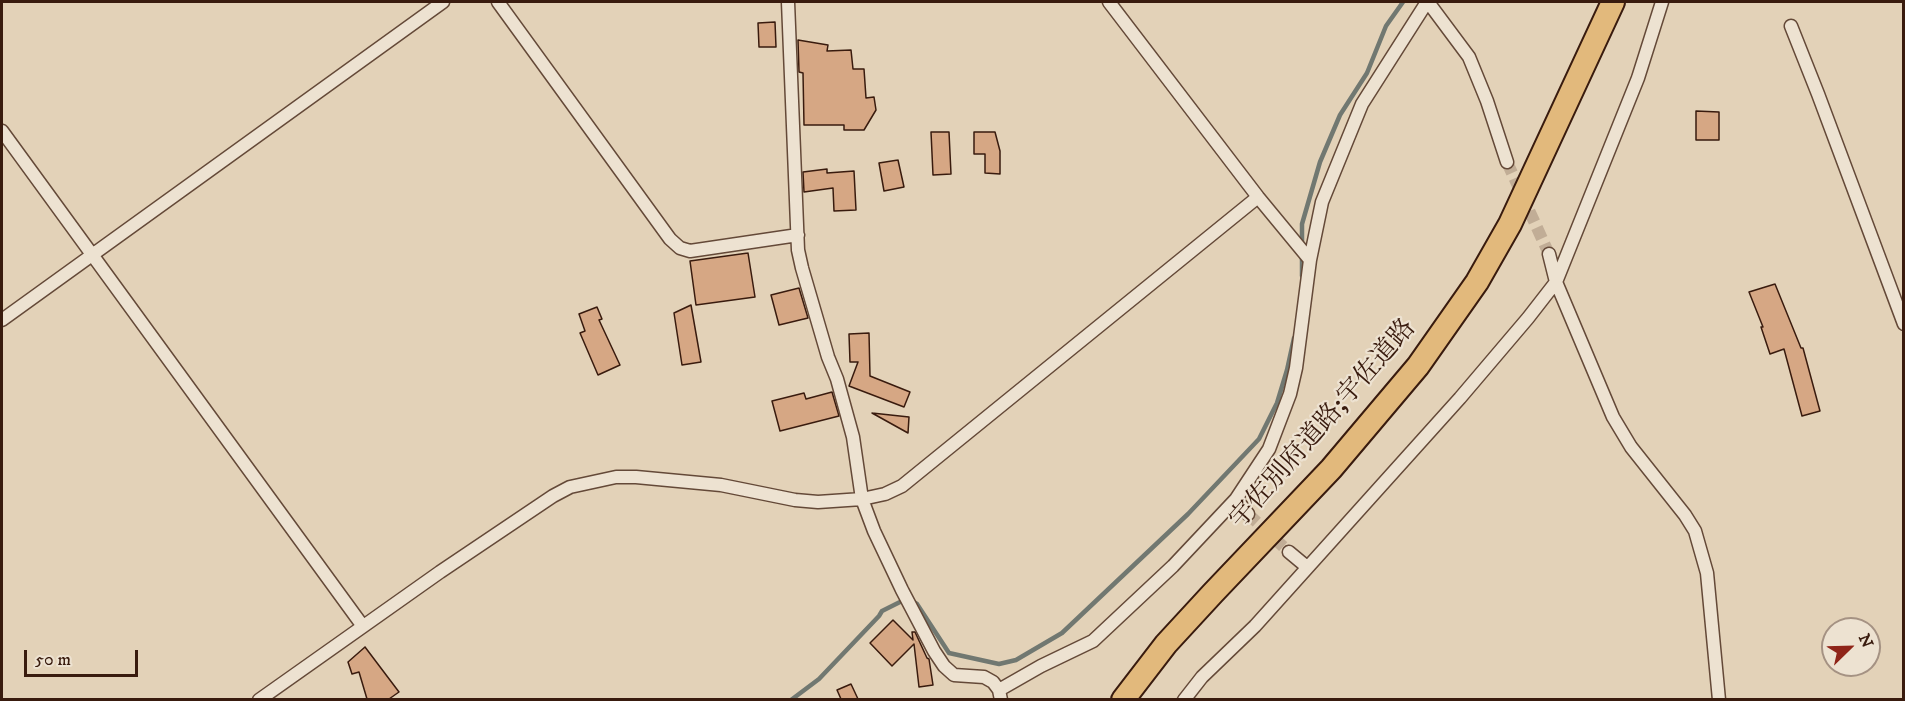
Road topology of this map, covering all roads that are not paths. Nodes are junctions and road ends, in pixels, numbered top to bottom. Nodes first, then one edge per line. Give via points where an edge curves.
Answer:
1 (443, 2) edge
2 (498, 2) edge
3 (788, 2) edge
4 (1109, 2) edge
5 (1427, 2) edge
6 (1613, 2) edge
7 (1662, 2) edge
8 (1791, 26) dead end
9 (2, 131) edge
10 (1507, 162) tunnel mouth
11 (1258, 197) junction
12 (798, 235) junction
13 (1549, 254) tunnel mouth
14 (92, 256) junction
15 (1310, 260) junction
16 (1556, 282) junction
17 (2, 320) edge
18 (1904, 324) edge
19 (862, 499) junction
20 (1236, 499) junction
21 (1248, 514) tunnel mouth
22 (1289, 552) tunnel mouth
23 (1306, 567) junction
24 (362, 626) junction
25 (1000, 695) edge
26 (260, 699) edge
27 (1122, 699) edge
28 (1184, 699) edge
29 (1719, 699) edge

1 - 14 street
2 - 12 street via 680,248 690,251
3 - 12 street
4 - 11 street
5 - 10 street via 1469,57
5 - 15 street via 1362,104 1322,202
6 - 27 highway, 宇佐別府道路;宇佐道路 via 1510,224 1477,282 1418,366 1331,469 1166,644
7 - 16 street via 1638,78
8 - 18 street
9 - 14 street
11 - 15 street
11 - 19 street via 915,477 885,494
12 - 19 street via 802,268 853,437
13 - 16 street
14 - 17 street
14 - 24 street
15 - 20 street via 1301,341 1290,394 1269,449
16 - 23 street via 1460,398
16 - 29 street via 1613,417 1695,531 1707,573
19 - 24 street via 795,500 721,485 636,477 570,487
19 - 25 street via 897,580 944,666 954,675 984,677 993,682
20 - 21 street
20 - 25 street via 1173,566 1093,640 1041,666
22 - 23 street
23 - 28 street
24 - 26 street

